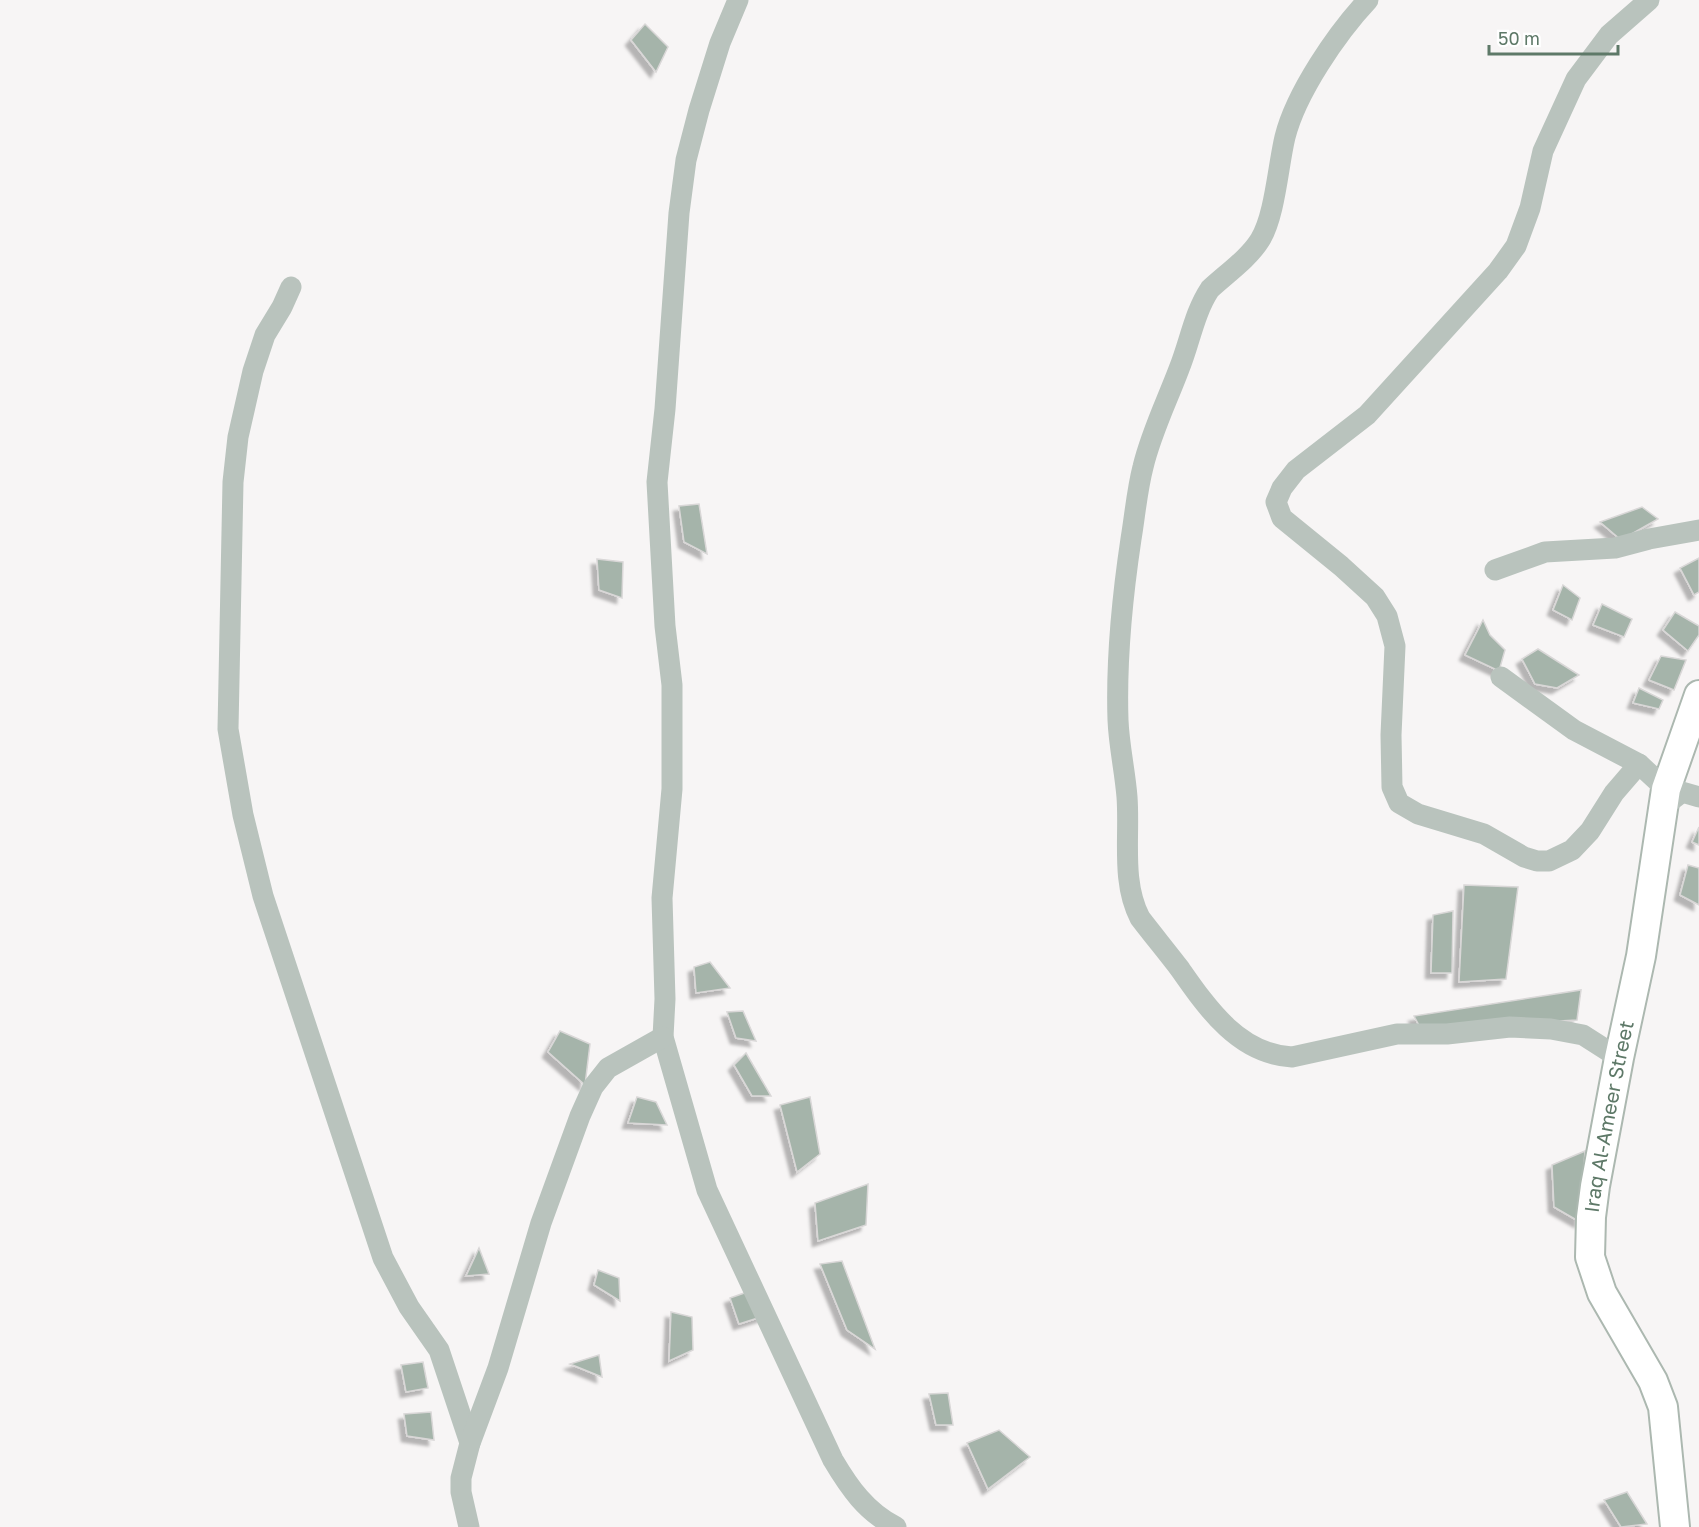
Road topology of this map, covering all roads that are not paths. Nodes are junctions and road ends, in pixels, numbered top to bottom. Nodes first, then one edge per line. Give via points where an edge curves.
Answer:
1 (738, 0) edge
2 (1368, 0) edge
3 (1649, 0) edge
4 (291, 287) dead end
5 (1699, 530) edge
6 (1495, 570) dead end
7 (1501, 677) dead end
8 (1699, 695) edge
9 (1639, 764) junction
10 (1664, 798) junction
11 (1699, 798) edge
12 (663, 1037) junction
13 (1619, 1058) junction
14 (470, 1443) junction
15 (469, 1527) edge
16 (896, 1527) edge
17 (1675, 1527) edge

1 - 12 street via 720,43 686,160 657,482 664,626 672,685 672,789 662,898
2 - 13 street via 1333,44 1296,105 1260,240 1204,298 1143,466 1128,556 1118,665 1118,723 1127,796 1130,891 1140,918 1211,1013 1261,1051 1292,1057 1397,1034 1447,1034 1510,1027 1583,1035
3 - 9 street via 1609,35 1576,79 1543,152 1516,246 1498,271 1367,415 1296,470 1276,502 1282,518 1375,597 1387,616 1395,646 1391,756 1392,787 1399,802 1418,814 1484,834 1524,857 1549,861 1572,850 1590,831 1614,793
4 - 14 street via 262,344 238,437 233,482 228,729 263,896 383,1258 409,1307 439,1350
5 - 6 street via 1615,548 1545,552
7 - 9 street via 1574,730
8 - 10 main road, Iraq Al-Ameer Street
9 - 10 street
10 - 11 street via 1682,792
10 - 13 main road, Iraq Al-Ameer Street via 1641,956
12 - 14 street via 608,1068 593,1087 541,1223 498,1368
12 - 16 street via 707,1190 833,1460 862,1503
13 - 17 main road, Iraq Al-Ameer Street via 1594,1186 1590,1257 1602,1293 1653,1381 1663,1407
14 - 15 street via 461,1478

